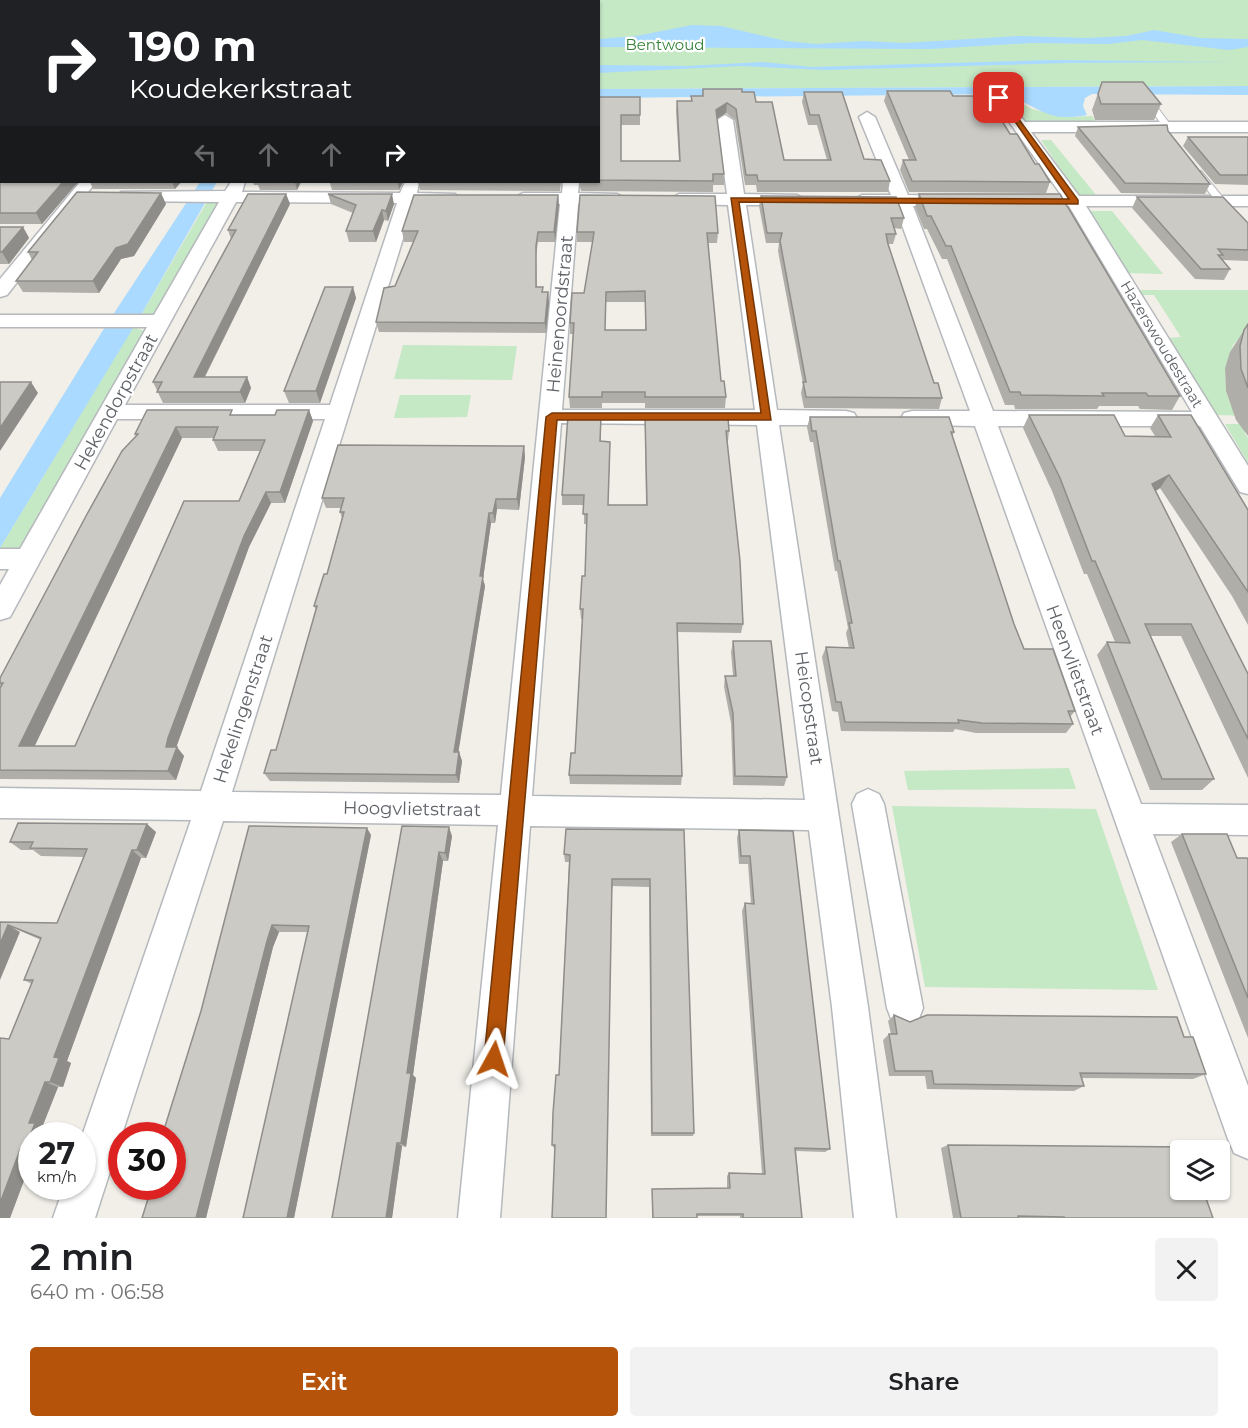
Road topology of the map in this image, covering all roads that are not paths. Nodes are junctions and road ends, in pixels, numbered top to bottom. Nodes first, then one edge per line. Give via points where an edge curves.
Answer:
1 (999, 98) dead end
2 (1145, 98) edge
3 (867, 117) dead end
4 (725, 120) dead end
5 (1022, 127) junction
6 (1168, 127) junction
7 (1248, 127) edge
8 (1191, 165) edge
9 (82, 189) edge
10 (409, 189) edge
11 (570, 190) edge
12 (229, 191) edge
13 (464, 198) edge
14 (511, 198) edge
15 (640, 199) edge
16 (663, 199) edge
17 (734, 200) junction
18 (818, 200) edge
19 (842, 200) edge
20 (902, 201) junction
21 (971, 201) edge
22 (1006, 201) edge
23 (1222, 201) junction
24 (1248, 201) edge
25 (1075, 202) junction
26 (29, 231) dead end
27 (48, 231) junction
28 (1248, 234) edge
29 (0, 291) edge
30 (0, 321) edge
31 (153, 322) junction
32 (111, 412) junction
33 (338, 412) junction
34 (552, 417) junction
35 (767, 417) junction
36 (982, 418) junction
37 (1208, 419) junction
38 (1248, 486) edge
39 (11, 559) edge
40 (0, 609) edge
41 (0, 803) edge
42 (868, 804) dead end
43 (212, 806) junction
44 (516, 810) junction
45 (824, 815) junction
46 (1130, 819) junction
47 (1248, 820) edge
48 (905, 1008) dead end
49 (1248, 1139) edge
50 (74, 1218) edge
51 (479, 1218) edge
52 (875, 1218) edge

1 - 5 street, Hazerswoudestraat
2 - 6 lane
3 - 20 street, Heenvlietstraat
4 - 17 street, Heicopstraat
5 - 6 street
5 - 25 street, Hazerswoudestraat
6 - 7 street
8 - 23 lane
9 - 12 street via 106,196 182,196
9 - 27 street
10 - 12 street
10 - 13 street
10 - 33 street, Hekelingenstraat
11 - 14 street
11 - 15 street
11 - 34 street, Heinenoordstraat
12 - 31 street, Hekendorpstraat
16 - 17 street
17 - 18 street
17 - 35 street, Heicopstraat
19 - 20 street
20 - 21 street
20 - 36 street, Heenvlietstraat
22 - 25 street
23 - 24 street
23 - 25 street
23 - 28 lane
25 - 37 street, Hazerswoudestraat
26 - 27 street
27 - 29 street
30 - 31 street
31 - 32 street, Hekendorpstraat
32 - 33 street
32 - 39 street, Hekendorpstraat
33 - 43 street, Hekelingenstraat
34 - 35 street
34 - 44 street, Heinenoordstraat
35 - 36 street
35 - 45 street, Heicopstraat
36 - 37 street
36 - 46 street, Heenvlietstraat
37 - 38 street, Hazerswoudestraat
39 - 40 street, Hekendorpstraat
41 - 43 street, Hoogvlietstraat
42 - 48 street
43 - 44 street, Hoogvlietstraat
43 - 50 street, Hekelingenstraat
44 - 45 street, Hoogvlietstraat
44 - 51 street, Heinenoordstraat
45 - 52 street, Heicopstraat
46 - 47 street
46 - 49 street, Heenvlietstraat

